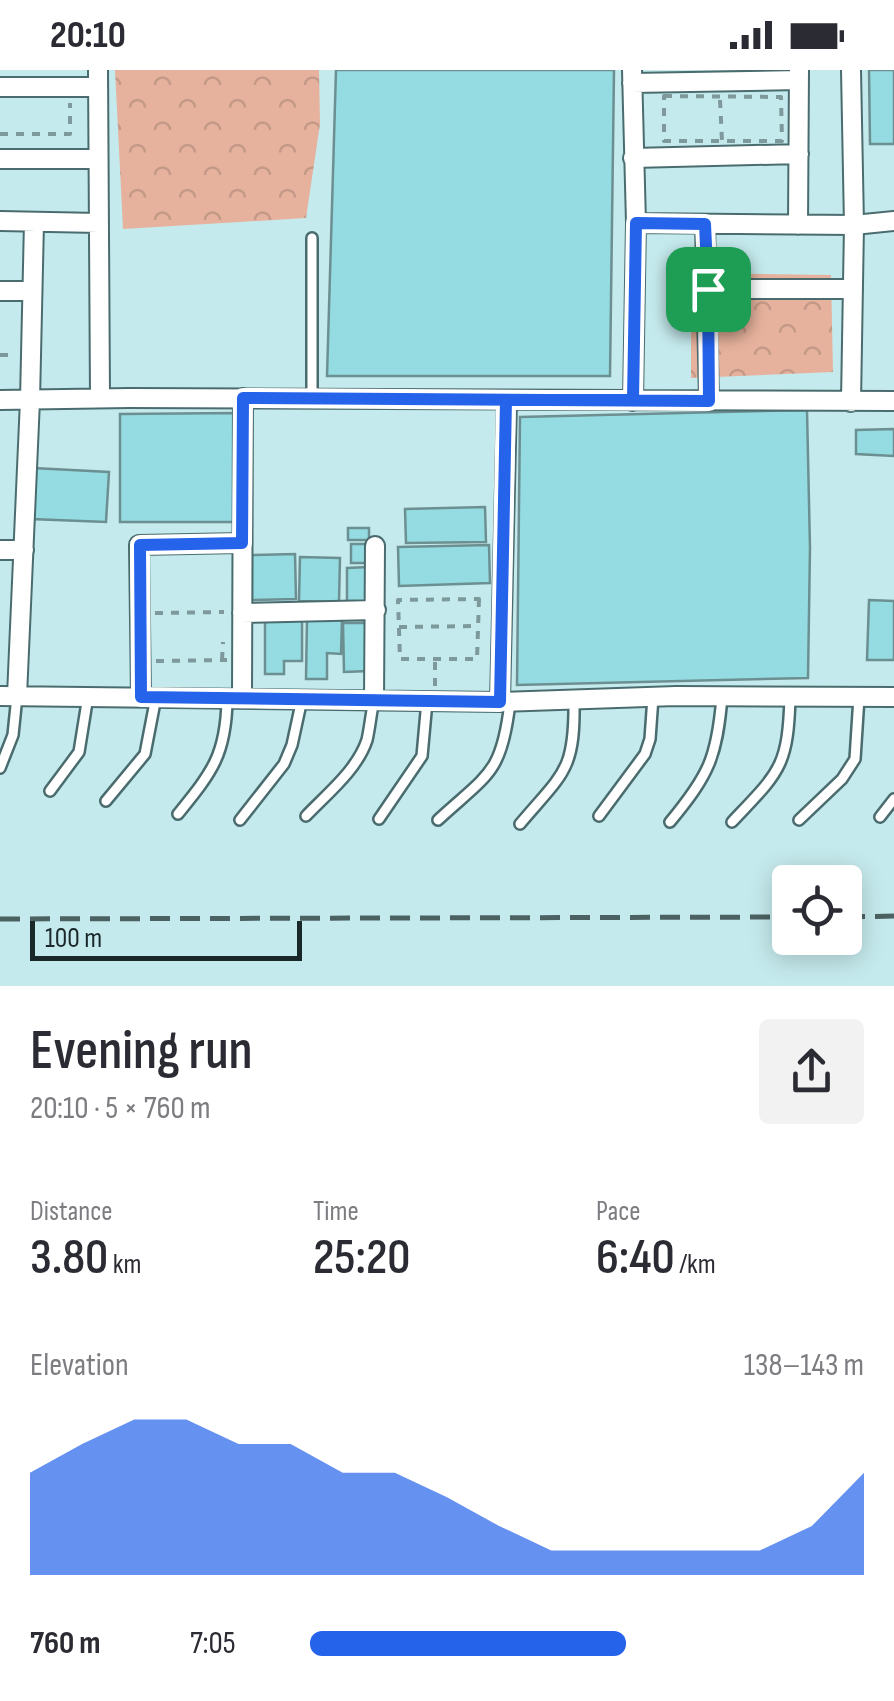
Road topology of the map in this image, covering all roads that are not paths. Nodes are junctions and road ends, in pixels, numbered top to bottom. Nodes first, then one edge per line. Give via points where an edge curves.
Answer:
1 (852, 70) edge
2 (799, 75) edge
3 (632, 76) edge
4 (98, 79) edge
5 (0, 87) edge
6 (799, 154) junction
7 (98, 158) junction
8 (632, 158) junction
9 (0, 159) edge
10 (0, 221) edge
11 (894, 221) edge
12 (34, 222) junction
13 (99, 223) junction
14 (636, 223) junction
15 (705, 224) junction
16 (798, 225) junction
17 (854, 225) junction
18 (312, 238) dead end
19 (708, 289) junction
20 (852, 289) junction
21 (32, 290) junction
22 (0, 291) edge
23 (100, 398) junction
24 (243, 398) junction
25 (312, 399) junction
26 (0, 400) edge
27 (30, 400) junction
28 (506, 400) junction
29 (633, 400) junction
30 (709, 401) junction
31 (894, 401) edge
32 (850, 402) junction
33 (242, 543) junction
34 (375, 546) dead end
35 (0, 550) edge
36 (24, 550) junction
37 (376, 610) junction
38 (242, 613) junction
39 (8, 696) edge
40 (88, 696) junction
41 (722, 696) junction
42 (148, 697) junction
43 (234, 697) junction
44 (653, 697) junction
45 (790, 697) junction
46 (859, 697) junction
47 (894, 697) edge
48 (302, 699) junction
49 (374, 700) junction
50 (574, 700) junction
51 (431, 701) junction
52 (505, 702) junction
53 (0, 768) edge
54 (50, 791) dead end
55 (894, 799) edge
56 (106, 800) dead end
57 (178, 814) dead end
58 (306, 816) dead end
59 (599, 816) dead end
60 (880, 818) dead end
61 (380, 819) dead end
62 (240, 820) dead end
63 (438, 820) dead end
64 (799, 820) dead end
65 (670, 822) dead end
66 (732, 822) dead end
67 (520, 824) dead end

1 - 17 street
2 - 3 street
2 - 6 street
3 - 8 street
4 - 5 street
4 - 7 street
6 - 8 street
6 - 16 street
7 - 9 street
7 - 13 street
8 - 14 street
10 - 12 street
11 - 17 street
12 - 13 street
12 - 21 street
13 - 23 street
14 - 15 street
14 - 29 street
15 - 16 street
15 - 19 street
16 - 17 street
17 - 20 street
18 - 25 lane
19 - 20 street
19 - 30 street
20 - 32 street
21 - 22 street
21 - 27 street
23 - 24 street
23 - 27 street
24 - 25 street
24 - 33 street
25 - 28 street
26 - 27 street
27 - 36 street
28 - 29 street
28 - 52 street
29 - 30 street
30 - 32 street
31 - 32 street
33 - 38 street
33 - 42 street via 140,545
34 - 37 street
35 - 36 street
36 - 39 street
37 - 38 street
37 - 49 street
38 - 43 street
39 - 40 street
39 - 53 lane via 13,735
40 - 42 street
40 - 54 lane via 79,752
41 - 44 street
41 - 45 street
41 - 65 lane via 712,760
42 - 43 street
42 - 56 lane via 145,754
43 - 48 street
43 - 57 lane via 222,749
44 - 50 street
44 - 59 lane via 645,754
45 - 46 street
45 - 66 lane via 784,758
46 - 47 street
46 - 64 lane via 855,758
48 - 49 street
48 - 62 lane via 284,764
49 - 51 street
49 - 58 lane via 358,757
50 - 52 street
50 - 67 lane via 568,766
51 - 52 street
51 - 61 lane via 422,756
52 - 63 lane via 506,743 493,770
55 - 60 lane

